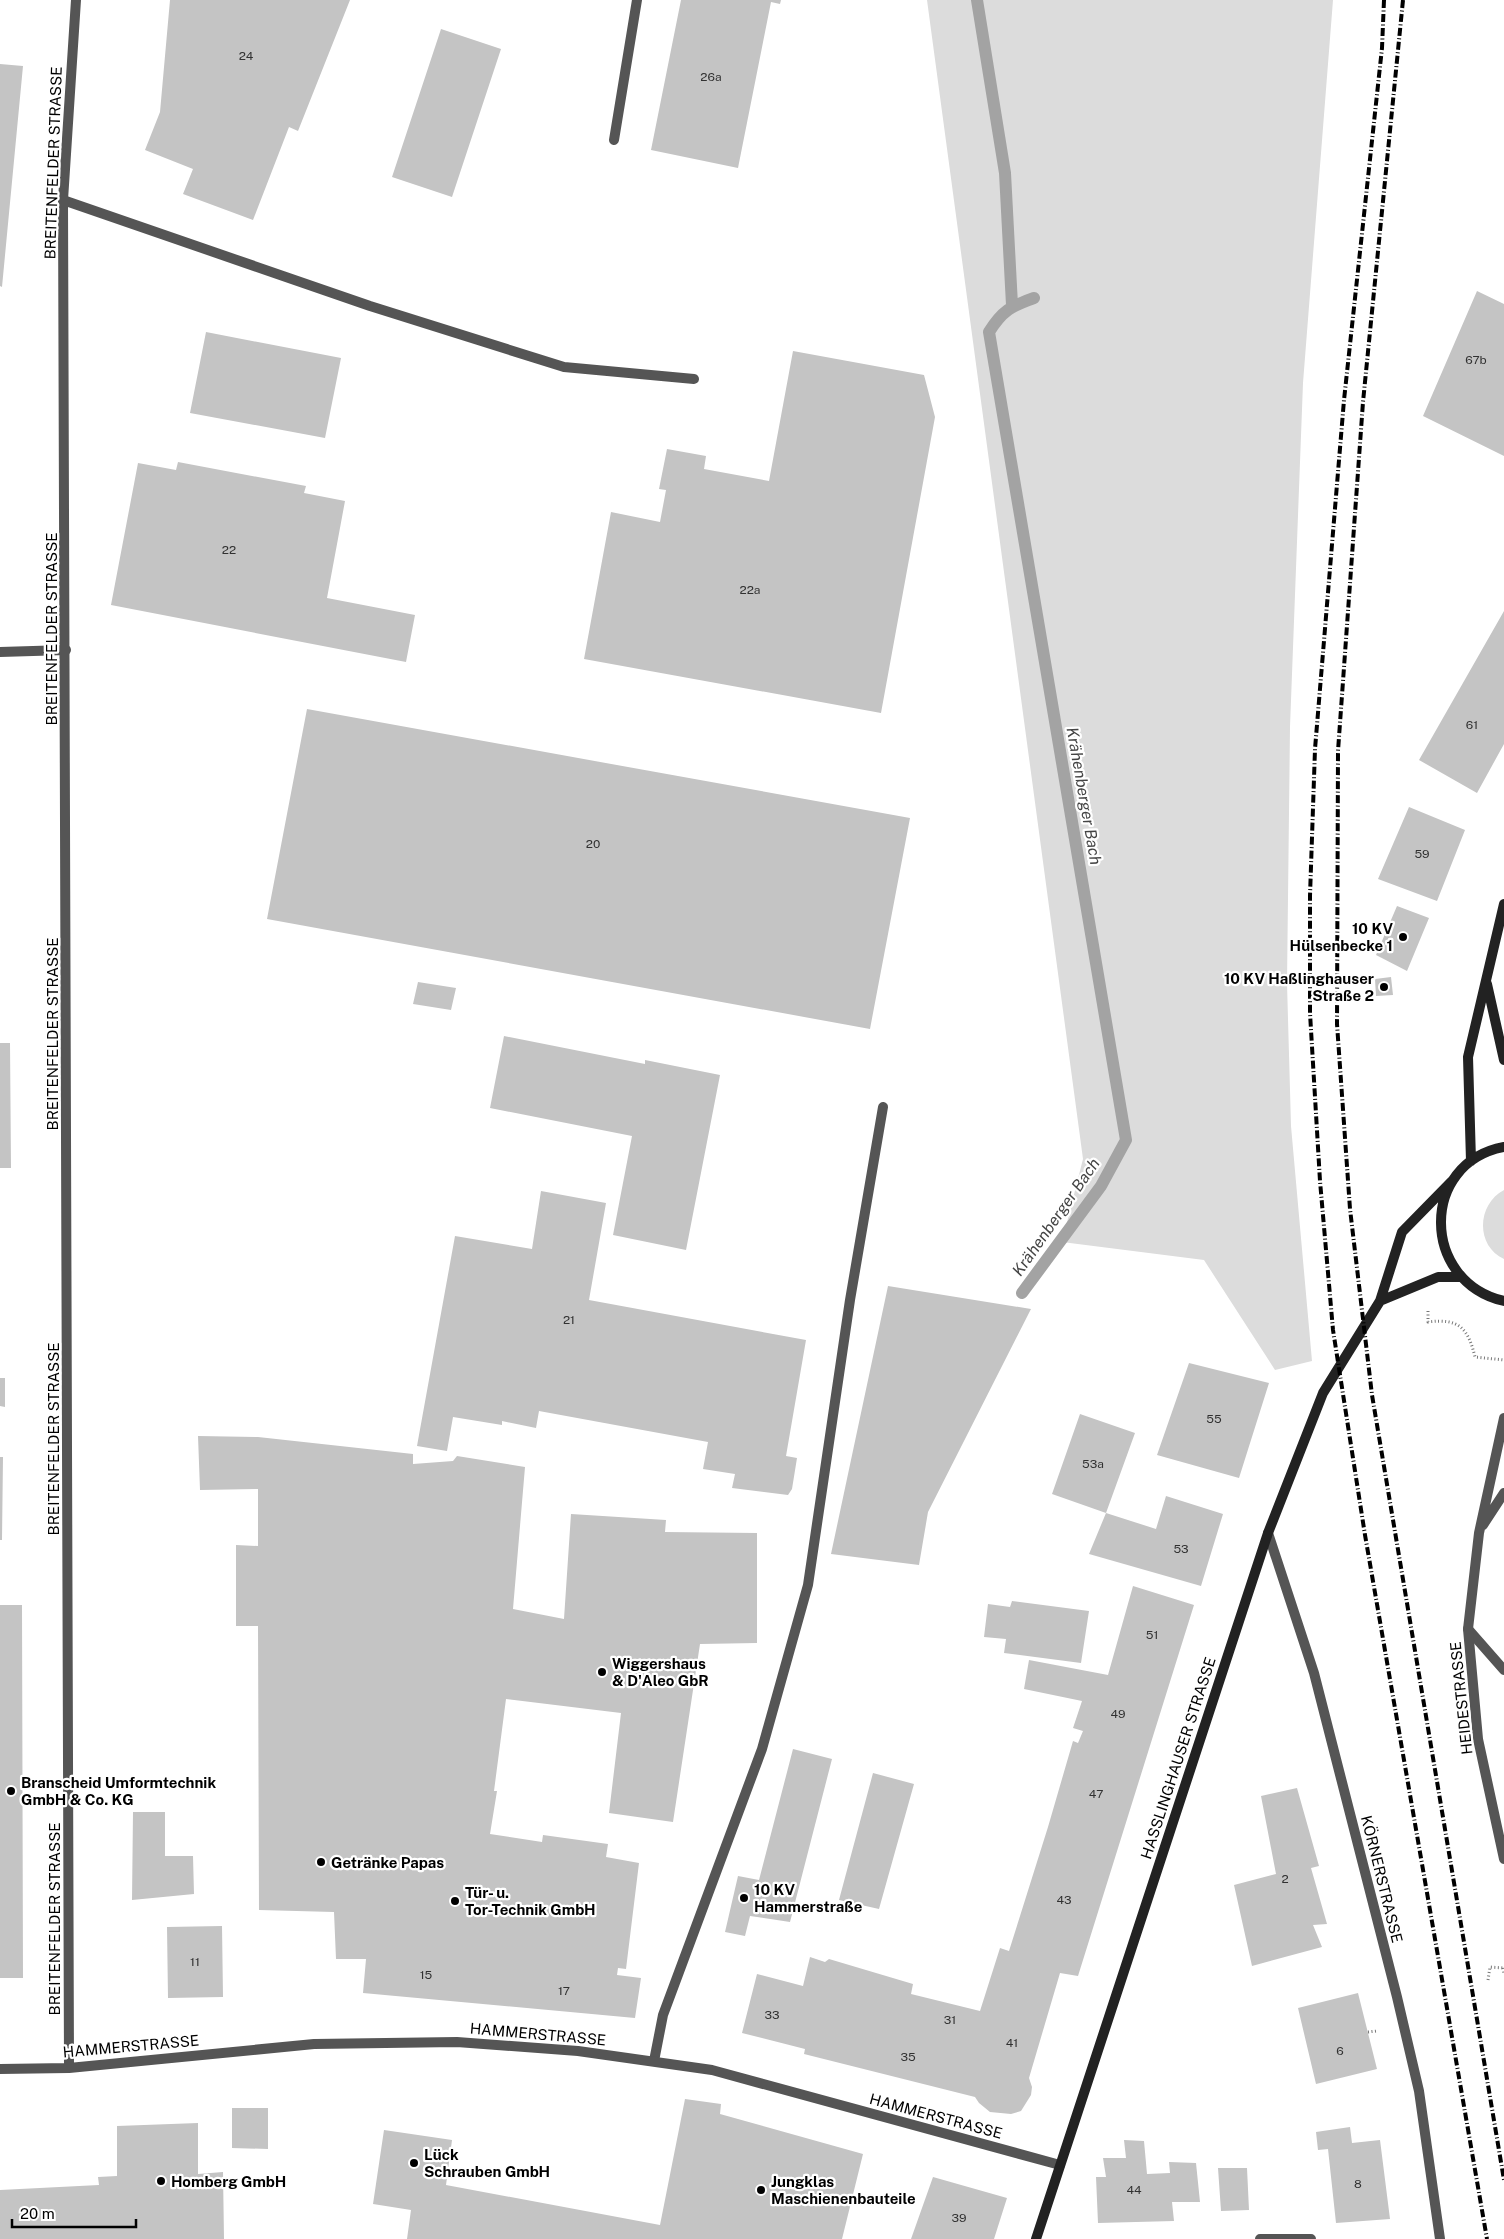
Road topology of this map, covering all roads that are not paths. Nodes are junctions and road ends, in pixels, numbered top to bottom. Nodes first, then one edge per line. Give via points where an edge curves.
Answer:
1 (76, 0) edge
2 (637, 0) edge
3 (614, 140) dead end
4 (63, 200) junction
5 (694, 379) dead end
6 (66, 650) junction
7 (0, 652) edge
8 (1504, 904) edge
9 (1487, 980) junction
10 (1504, 1060) edge
11 (883, 1107) dead end
12 (1504, 1147) edge
13 (1471, 1161) junction
14 (1452, 1181) junction
15 (1460, 1277) junction
16 (1380, 1301) junction
17 (1504, 1301) edge
18 (1504, 1418) edge
19 (1504, 1492) edge
20 (1268, 1533) junction
21 (1479, 1533) junction
22 (1468, 1629) junction
23 (1504, 1670) edge
24 (1504, 1826) edge
25 (1500, 1838) junction
26 (1504, 1859) edge
27 (654, 2061) junction
28 (69, 2068) junction
29 (0, 2070) edge
30 (1060, 2166) junction
31 (1036, 2239) edge
32 (1260, 2239) edge
33 (1311, 2239) edge
34 (1440, 2239) edge

1 - 4 street, BREITENFELDER STRASSE
2 - 3 street
4 - 5 street via 370,306 564,367
4 - 6 street, BREITENFELDER STRASSE
6 - 7 street
6 - 28 street, BREITENFELDER STRASSE
8 - 9 main road
9 - 10 main road
9 - 13 main road via 1468,1057
11 - 27 street via 850,1300 808,1585 762,1749 663,2015
12 - 13 main road, HASSLINGHAUSER STRASSE
13 - 14 main road, HASSLINGHAUSER STRASSE
14 - 15 main road via 1440,1222 1444,1249
14 - 16 main road, HASSLINGHAUSER STRASSE via 1402,1232
15 - 16 main road via 1438,1277
15 - 17 main road via 1480,1293
16 - 20 main road, HASSLINGHAUSER STRASSE via 1323,1393
18 - 21 street, HEIDESTRASSE
19 - 21 street, HEIDESTRASSE
20 - 30 main road, HASSLINGHAUSER STRASSE
20 - 34 street, KÖRNERSTRASSE via 1314,1673 1397,1997 1419,2091
21 - 22 street, HEIDESTRASSE
22 - 23 street
22 - 25 street, HEIDESTRASSE via 1478,1739
24 - 25 street
25 - 26 street, HEIDESTRASSE
27 - 28 street, HAMMERSTRASSE via 578,2051 457,2042 314,2044
27 - 30 street, HAMMERSTRASSE via 712,2070
28 - 29 street, HAMMERSTRASSE
30 - 31 main road, HASSLINGHAUSER STRASSE
32 - 33 street

